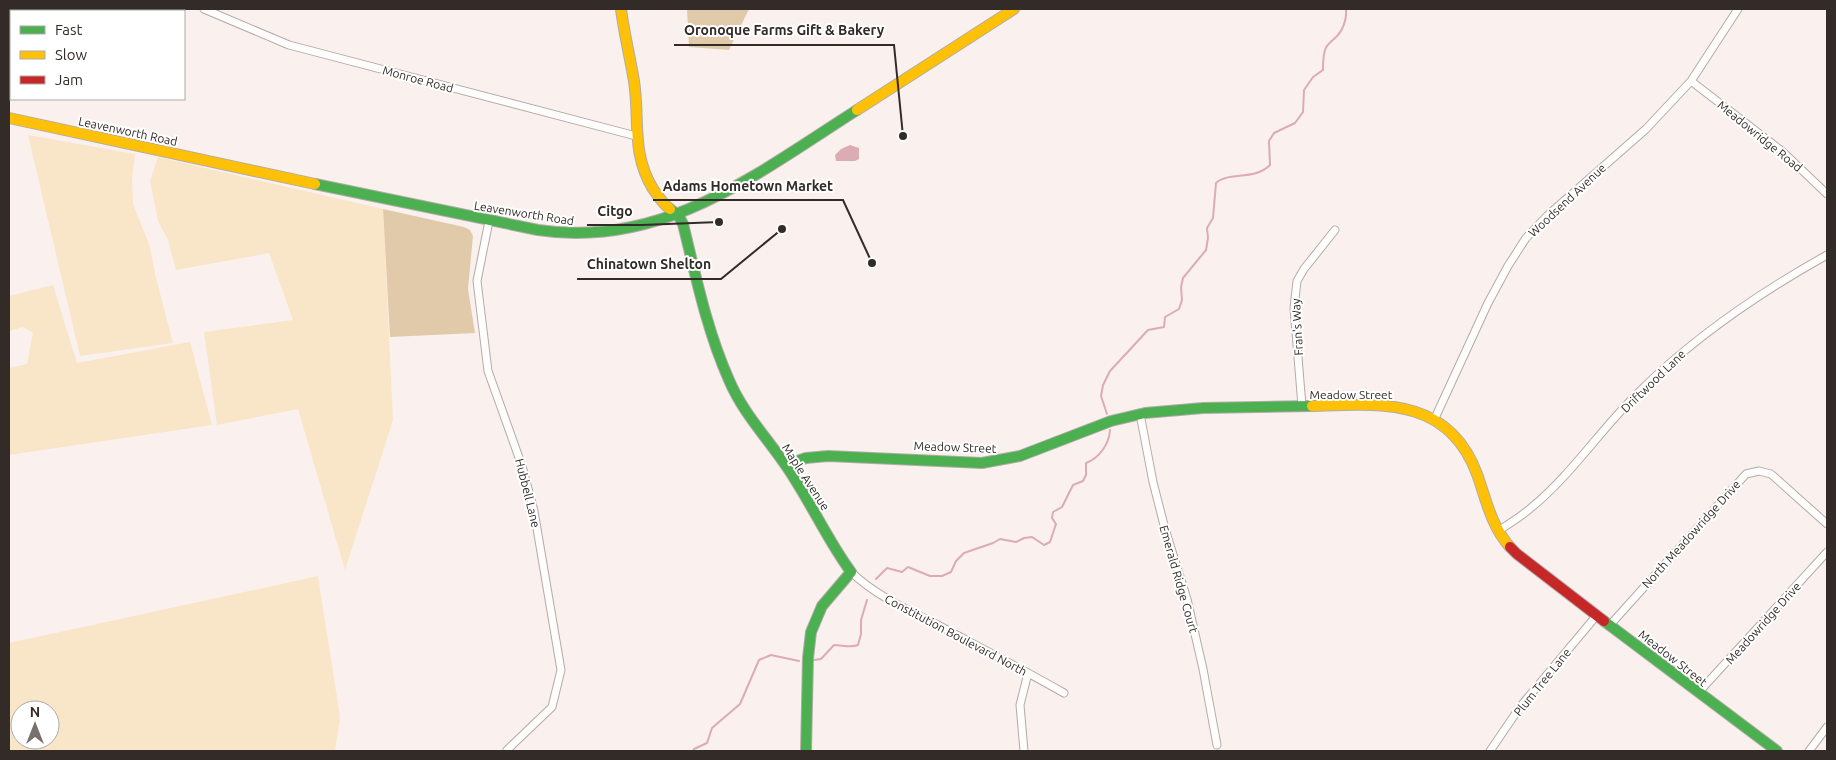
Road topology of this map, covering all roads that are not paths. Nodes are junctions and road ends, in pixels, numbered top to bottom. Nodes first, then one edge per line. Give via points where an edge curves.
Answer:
1 (204, 9) edge
2 (621, 9) edge
3 (1014, 9) edge
4 (1738, 9) edge
5 (1691, 81) junction
6 (9, 118) edge
7 (636, 136) junction
8 (1827, 194) edge
9 (678, 215) junction
10 (488, 221) junction
11 (1335, 230) dead end
12 (1827, 255) edge
13 (1302, 406) junction
14 (1140, 414) junction
15 (1435, 418) junction
16 (786, 465) junction
17 (1827, 524) edge
18 (1498, 531) junction
19 (1827, 552) edge
20 (850, 572) junction
21 (1596, 615) junction
22 (1610, 625) junction
23 (1028, 673) junction
24 (1064, 693) dead end
25 (1698, 693) junction
26 (1827, 727) edge
27 (1217, 745) dead end
28 (507, 750) dead end
29 (806, 751) edge
30 (1024, 751) edge
31 (1490, 751) edge
32 (1777, 751) edge
33 (1809, 751) edge

1 - 7 street, Monroe Road via 289,45
2 - 7 main road via 634,82
3 - 9 main road, Leavenworth Road via 750,178
4 - 5 street, Woodsend Avenue
5 - 8 street, Meadowridge Road via 1783,152
5 - 15 street, Woodsend Avenue via 1646,129 1526,238 1488,303
6 - 10 main road, Leavenworth Road
7 - 9 main road via 644,174 663,204
9 - 10 main road, Leavenworth Road via 633,228 596,233 560,233
9 - 16 main road, Maple Avenue via 724,371 750,418
10 - 28 street, Hubbell Lane via 477,281 488,371 522,466 534,511 561,670 552,708
11 - 13 street, Fran's Way via 1297,281 1294,308
12 - 18 street, Driftwood Lane via 1794,273 1698,339 1637,393 1533,507
13 - 14 main road, Meadow Street via 1184,408
13 - 15 main road, Meadow Street via 1397,406
14 - 16 main road, Meadow Street via 1087,429 1032,453 1000,462 853,455 806,458
14 - 27 street, Emerald Ridge Court via 1153,482 1187,599
15 - 18 main road, Meadow Street via 1453,433 1472,460
16 - 20 main road, Maple Avenue
17 - 22 street, North Meadowridge Drive via 1770,474 1759,471 1746,474
18 - 21 main road, Meadow Street via 1518,554
19 - 25 street, Meadowridge Drive
20 - 23 street, Constitution Boulevard North via 884,597
20 - 29 main road via 822,606 811,632
21 - 22 main road, Meadow Street
21 - 31 street, Plum Tree Lane via 1520,707
22 - 25 main road, Meadow Street
23 - 24 street, Constitution Boulevard North
23 - 30 street via 1020,705
25 - 32 main road, Meadow Street
26 - 33 street

